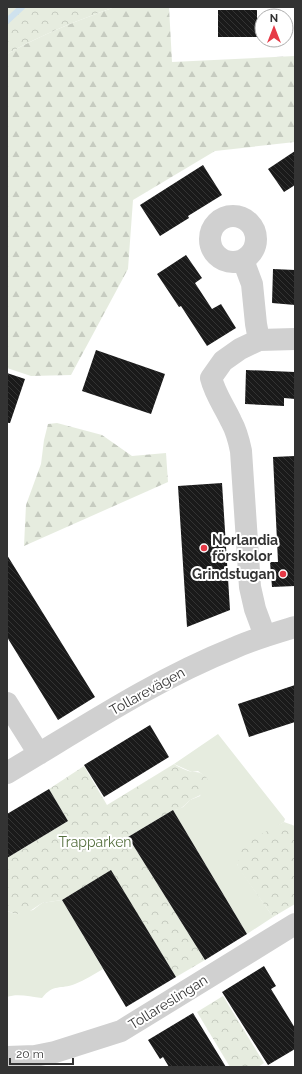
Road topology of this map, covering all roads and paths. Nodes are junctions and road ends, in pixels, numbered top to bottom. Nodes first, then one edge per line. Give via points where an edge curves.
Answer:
1 (243, 260) dead end
2 (295, 339) edge
3 (259, 340) junction
4 (295, 627) edge
5 (265, 636) junction
6 (7, 704) edge
7 (39, 754) junction
8 (7, 772) edge
9 (295, 924) edge
10 (7, 1057) edge

1 - 3 street via 252,284
2 - 3 street
3 - 5 street via 223,361 211,378 213,388 238,436 250,587
4 - 5 street, Tollarevägen
5 - 7 street, Tollarevägen via 177,674
6 - 7 street
7 - 8 street, Tollarevägen
9 - 10 street, Tollareslingan via 121,1031 55,1052

